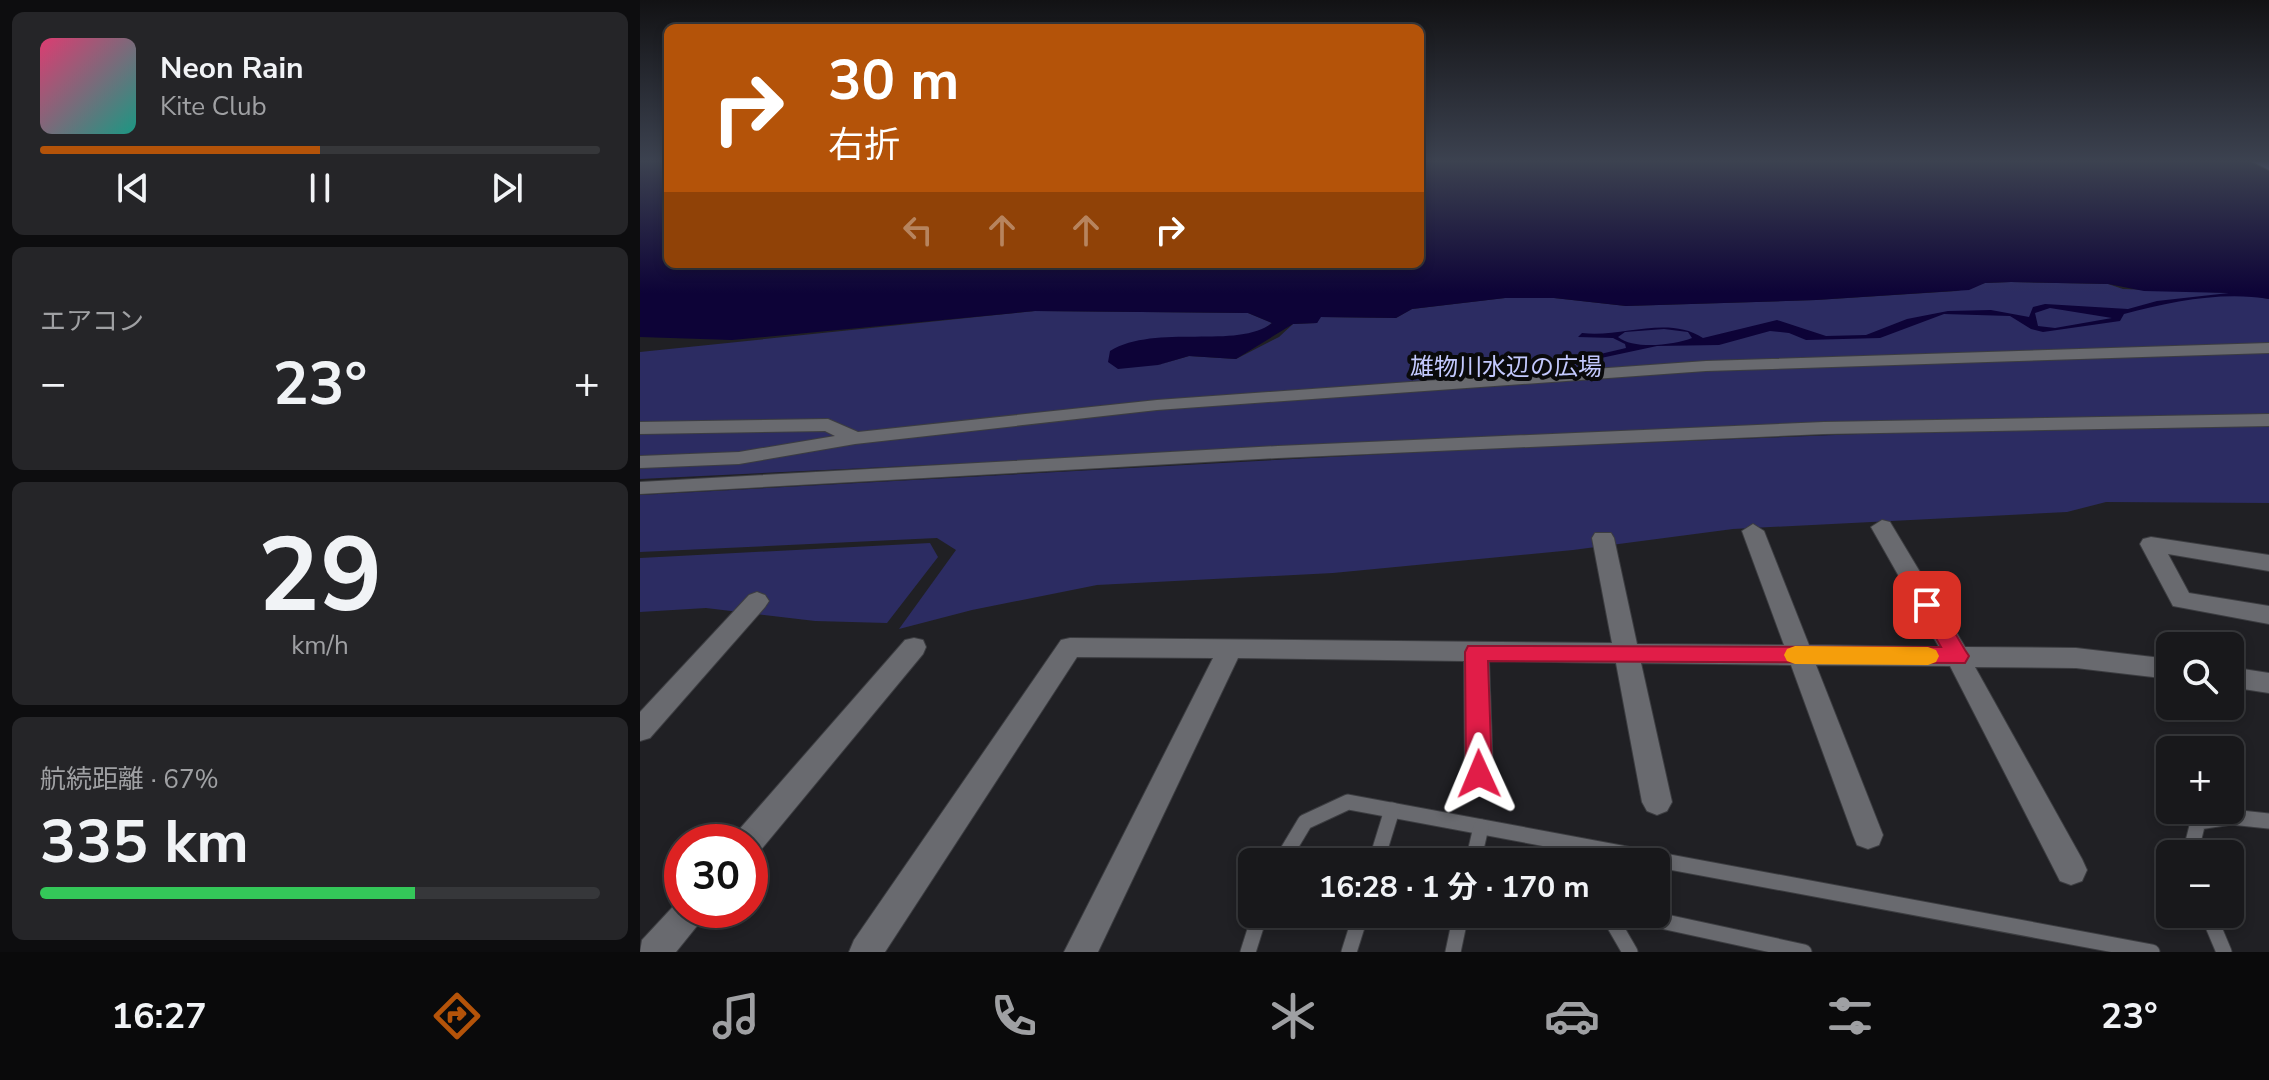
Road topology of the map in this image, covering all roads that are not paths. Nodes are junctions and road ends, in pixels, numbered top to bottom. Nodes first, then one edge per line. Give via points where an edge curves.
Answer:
1 (2269, 348) edge
2 (2269, 420) edge
3 (640, 428) edge
4 (855, 438) junction
5 (640, 462) edge
6 (640, 488) edge
7 (1882, 527) dead end
8 (1753, 531) dead end
9 (1603, 538) dead end
10 (2269, 563) edge
11 (757, 601) dead end
12 (2269, 615) edge
13 (914, 647) dead end
14 (1230, 650) junction
15 (1476, 652) junction
16 (1628, 654) junction
17 (1802, 655) junction
18 (1957, 656) junction
19 (2156, 667) edge
20 (2244, 679) edge
21 (2269, 683) edge
22 (640, 730) edge
23 (1479, 774) dead end
24 (1657, 802) dead end
25 (1392, 810) junction
26 (2269, 821) edge
27 (763, 824) edge
28 (1481, 827) junction
29 (1868, 835) dead end
30 (2194, 840) edge
31 (1287, 848) edge
32 (1380, 848) edge
33 (1476, 848) edge
34 (2071, 870) dead end
35 (1670, 924) edge
36 (675, 928) edge
37 (1256, 928) edge
38 (1357, 928) edge
39 (1458, 928) edge
40 (1616, 928) edge
41 (2214, 928) edge
42 (1771, 949) edge
43 (640, 950) edge
44 (2143, 951) edge
45 (648, 952) edge
46 (654, 952) edge
47 (866, 952) edge
48 (1081, 952) edge
49 (1248, 952) edge
50 (1349, 952) edge
51 (1453, 952) edge
52 (1630, 952) edge
53 (1804, 952) edge
54 (2224, 952) edge

1 - 4 street via 1706,366 1157,405
2 - 6 street via 1809,428
3 - 4 street via 828,425
4 - 5 street via 739,458
7 - 18 street
8 - 17 street
9 - 16 street
10 - 12 street via 2151,544 2181,600
11 - 22 street
13 - 27 street
14 - 15 street
14 - 47 street via 1070,647
14 - 48 street
15 - 16 street
15 - 23 street
16 - 17 street
16 - 24 street
17 - 18 street
17 - 29 street
18 - 19 street via 2076,658
18 - 34 street
20 - 21 street
25 - 28 lane
25 - 31 lane via 1348,802 1323,810 1297,826
25 - 32 lane
26 - 30 lane via 2231,817 2198,822
28 - 33 lane
28 - 44 lane
35 - 42 lane
36 - 46 street
37 - 49 lane
38 - 50 lane
39 - 51 lane
40 - 52 lane
41 - 54 lane
42 - 53 lane
43 - 45 street

